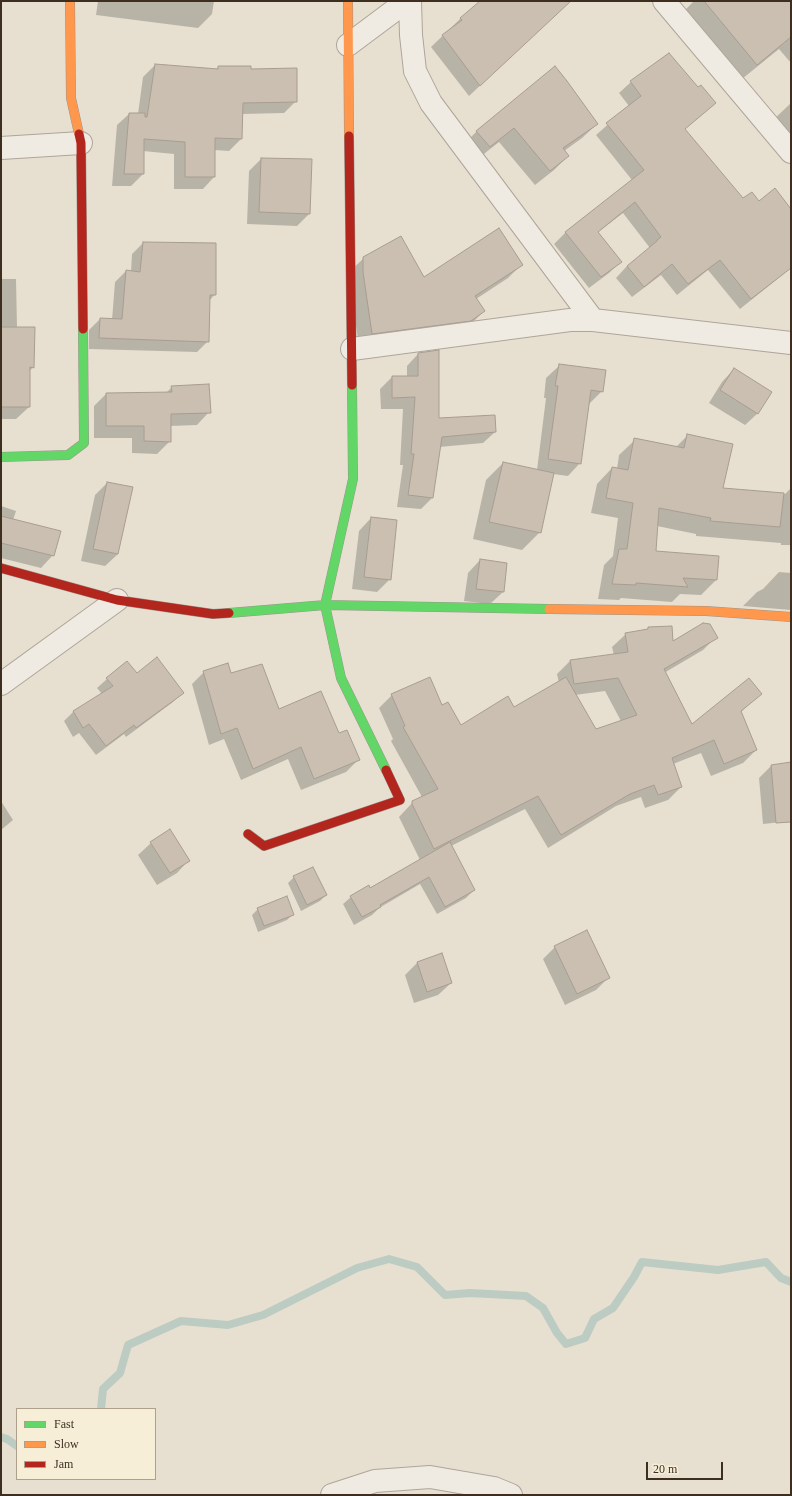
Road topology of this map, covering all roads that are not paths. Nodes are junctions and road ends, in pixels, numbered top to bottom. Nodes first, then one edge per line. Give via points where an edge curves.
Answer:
1 (70, 1) edge
2 (348, 1) edge
3 (407, 1) edge
4 (410, 1) edge
5 (664, 1) edge
6 (348, 45) junction
7 (81, 143) junction
8 (1, 148) edge
9 (791, 152) edge
10 (592, 320) junction
11 (791, 343) edge
12 (352, 349) junction
13 (1, 457) edge
14 (1, 568) edge
15 (117, 600) junction
16 (326, 605) junction
17 (791, 617) edge
18 (1, 684) edge
19 (248, 834) dead end
20 (332, 1495) edge
21 (511, 1495) edge

1 - 7 street via 71,98
2 - 6 street
3 - 6 street
4 - 10 street via 415,71 431,103
5 - 9 street
6 - 12 street
7 - 8 street
7 - 13 street via 84,443 68,456
10 - 11 street
10 - 12 street via 570,320
12 - 16 street via 353,479
14 - 15 street
15 - 16 street via 213,614
15 - 18 street
16 - 17 street via 706,611
16 - 19 street via 341,678 400,800 264,846
20 - 21 street via 375,1481 430,1477 494,1488

